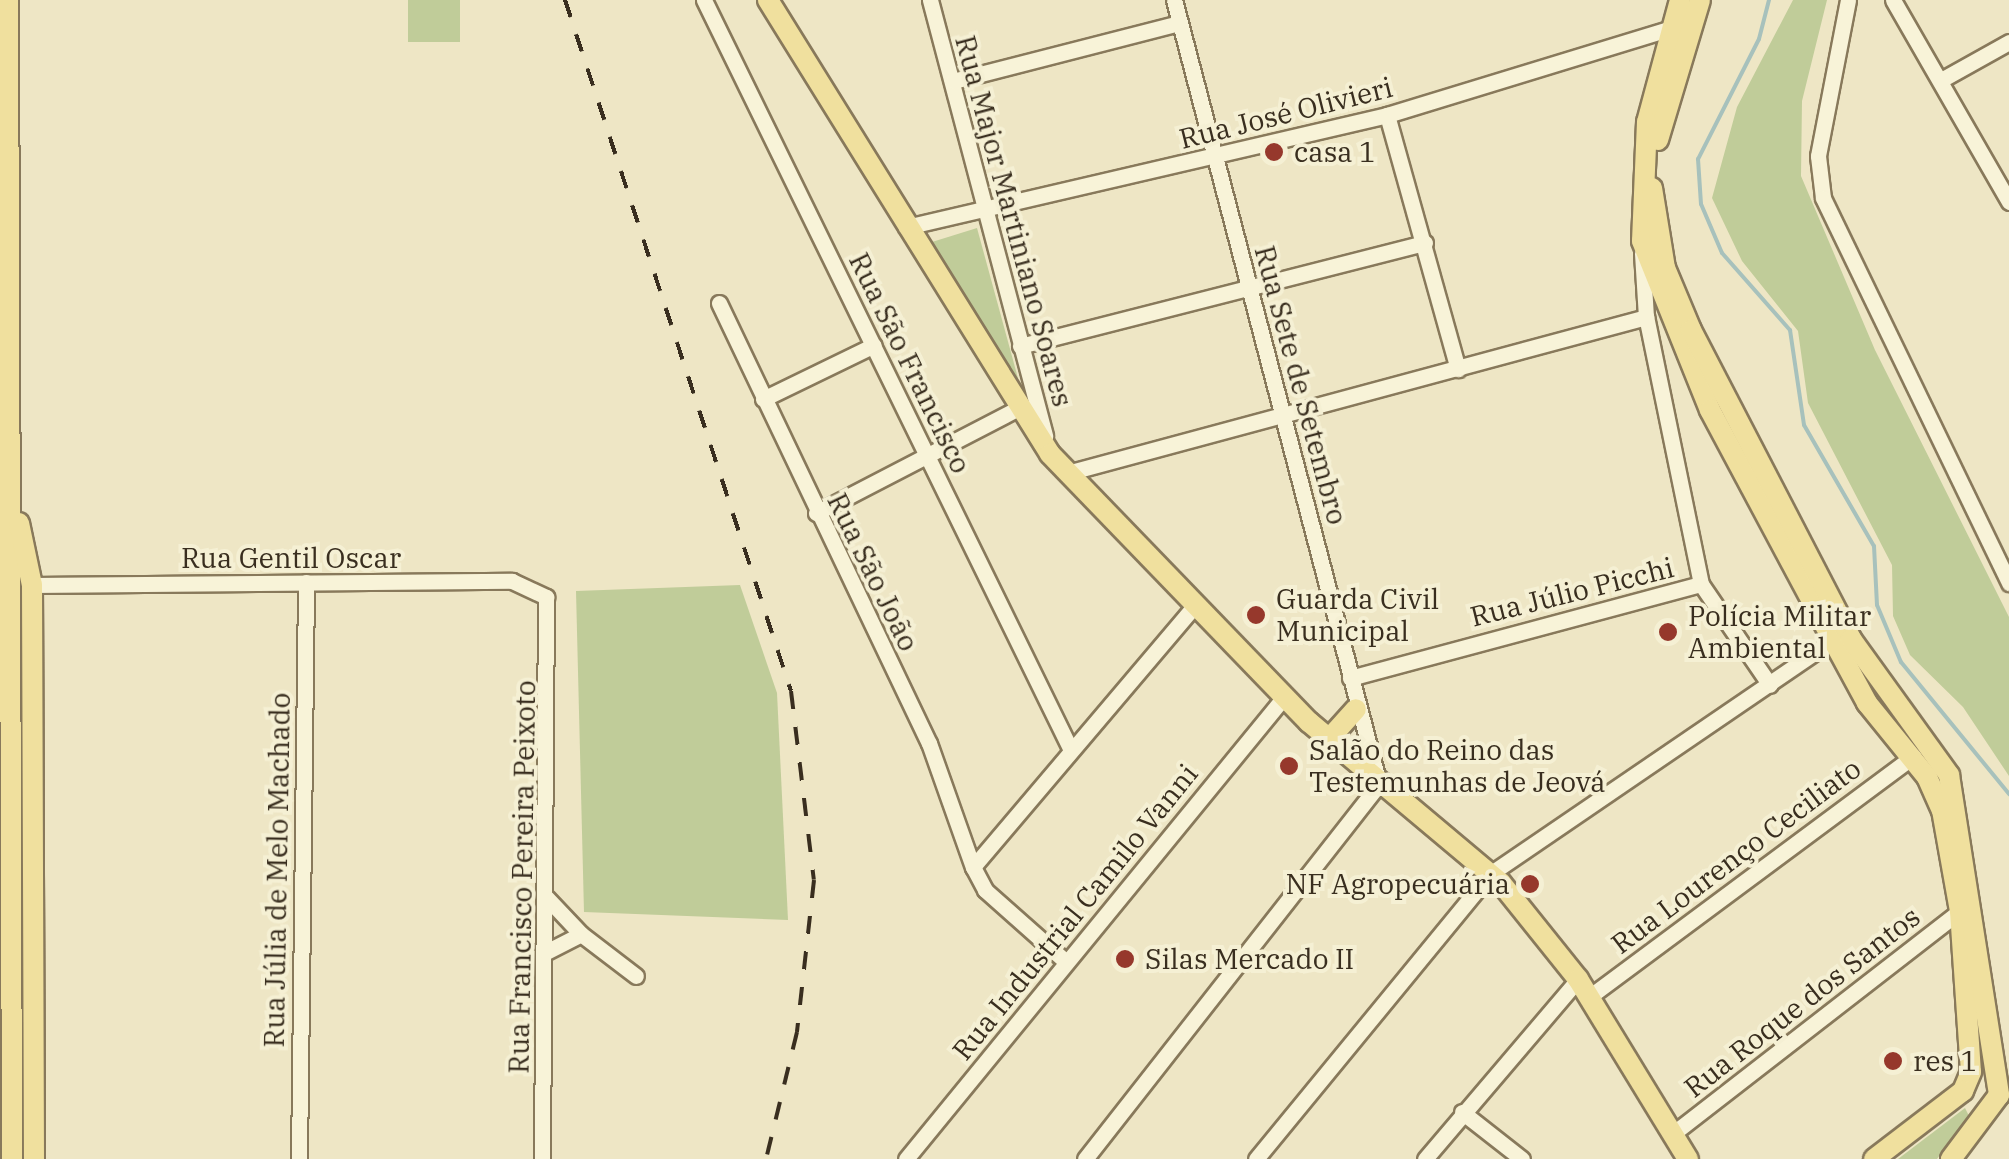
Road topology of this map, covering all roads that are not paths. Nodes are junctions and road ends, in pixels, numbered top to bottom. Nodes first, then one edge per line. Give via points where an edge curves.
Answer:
1 (8, 0) edge
2 (704, 0) edge
3 (768, 0) edge
4 (1174, 0) edge
5 (1680, 0) edge
6 (1700, 0) edge
7 (1848, 0) edge
8 (1893, 0) edge
9 (929, 3) edge
10 (1179, 23) junction
11 (1672, 28) junction
12 (2009, 42) edge
13 (1941, 80) junction
14 (953, 81) junction
15 (1387, 115) junction
16 (1214, 158) junction
17 (2009, 202) edge
18 (986, 207) junction
19 (906, 227) junction
20 (1642, 241) junction
21 (1425, 244) junction
22 (1248, 290) junction
23 (720, 303) dead end
24 (1646, 318) junction
25 (874, 345) junction
26 (1020, 346) junction
27 (1458, 368) junction
28 (763, 399) junction
29 (1016, 410) junction
30 (1280, 416) junction
31 (1050, 454) junction
32 (928, 455) junction
33 (8, 464) junction
34 (1067, 473) junction
35 (816, 513) junction
36 (2009, 547) edge
37 (1992, 556) junction
38 (306, 582) junction
39 (32, 584) junction
40 (1701, 584) junction
41 (2009, 584) edge
42 (546, 597) joint
43 (1194, 606) junction
44 (1832, 640) junction
45 (1350, 678) junction
46 (1770, 686) junction
47 (1284, 696) junction
48 (1356, 709) junction
49 (1329, 739) junction
50 (1070, 748) junction
51 (1914, 756) junction
52 (1379, 784) junction
53 (973, 868) junction
54 (1490, 874) junction
55 (547, 898) junction
56 (1960, 911) junction
57 (581, 934) junction
58 (546, 952) junction
59 (1066, 962) junction
60 (636, 976) dead end
61 (1583, 988) junction
62 (1462, 1112) junction
63 (1676, 1132) junction
64 (12, 1159) edge
65 (34, 1159) edge
66 (299, 1159) edge
67 (542, 1159) edge
68 (906, 1159) edge
69 (1085, 1159) edge
70 (1256, 1159) edge
71 (1425, 1159) edge
72 (1522, 1159) edge
73 (1688, 1159) edge
74 (1874, 1159) edge
75 (1951, 1159) edge

1 - 33 main road
2 - 25 street, Rua São Francisco
3 - 19 main road
4 - 10 street, Rua Sete de Setembro
5 - 11 main road
6 - 75 main road via 1660,128 1657,236 1691,330 1851,639 1953,788 1998,1096
7 - 37 street via 1818,156 1822,198
8 - 13 street
9 - 14 street, Rua Major Martiniano Soares
10 - 14 street
10 - 16 street, Rua Sete de Setembro
11 - 15 street, Rua José Olivieri
11 - 20 main road via 1643,154
12 - 13 street
13 - 17 street
14 - 18 street, Rua Major Martiniano Soares
15 - 16 street, Rua José Olivieri
15 - 21 street
16 - 18 street, Rua José Olivieri
16 - 22 street, Rua Sete de Setembro
18 - 19 street, Rua José Olivieri
18 - 26 street, Rua Major Martiniano Soares
19 - 29 main road
20 - 24 street, Rua Júlio Picchi
20 - 44 main road via 1710,410
21 - 22 street
21 - 27 street
22 - 26 street
22 - 30 street, Rua Sete de Setembro
23 - 28 street, Rua São João
24 - 27 street
24 - 40 street, Rua Júlio Picchi
25 - 28 street
25 - 32 street, Rua São Francisco
26 - 31 street, Rua Major Martiniano Soares
27 - 30 street
28 - 35 street, Rua São João
29 - 31 main road
29 - 32 street
30 - 34 street
30 - 45 street, Rua Sete de Setembro
31 - 34 main road
32 - 35 street
32 - 50 street, Rua São Francisco
33 - 39 main road
33 - 64 main road
34 - 43 main road
35 - 53 street, Rua São João via 929,743
36 - 37 street
37 - 41 street
38 - 39 street, Rua Gentil Oscar
38 - 42 street, Rua Gentil Oscar via 512,581
38 - 66 street, Rua Júlia de Melo Machado
39 - 65 main road
40 - 45 street, Rua Júlio Picchi
40 - 46 street
42 - 55 street, Rua Francisco Pereira Peixoto
43 - 47 main road
43 - 50 street
44 - 46 street
44 - 51 main road via 1867,702
45 - 48 street, Rua Sete de Setembro
46 - 54 street
47 - 49 main road
47 - 59 street, Rua Industrial Camilo Vanni
48 - 49 main road
48 - 52 street, Rua Sete de Setembro
49 - 52 main road
50 - 53 street
51 - 56 main road via 1942,810
51 - 61 street, Rua Lourenço Ceciliato
52 - 54 main road
52 - 69 street
53 - 59 street, Rua São João via 985,890
54 - 61 main road
54 - 70 street
55 - 57 street
55 - 58 street, Rua Francisco Pereira Peixoto
56 - 63 street, Rua Roque dos Santos
56 - 74 main road via 1971,1072 1963,1091
57 - 58 street
57 - 60 street
58 - 67 street, Rua Francisco Pereira Peixoto
59 - 68 street, Rua Industrial Camilo Vanni
61 - 62 street, Rua Lourenço Ceciliato
61 - 63 main road
62 - 71 street, Rua Lourenço Ceciliato
62 - 72 street
63 - 73 main road

